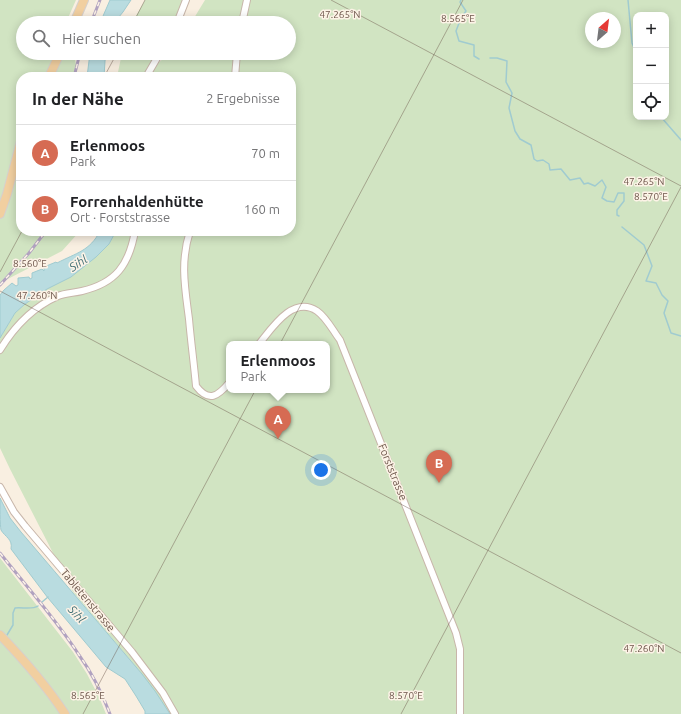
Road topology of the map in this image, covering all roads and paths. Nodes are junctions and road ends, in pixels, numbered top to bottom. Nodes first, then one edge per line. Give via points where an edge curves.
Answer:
1 (84, 0) edge
2 (186, 0) edge
3 (247, 0) edge
4 (77, 16) edge
5 (180, 16) edge
6 (244, 16) edge
7 (56, 60) edge
8 (156, 60) edge
9 (236, 60) edge
10 (50, 72) edge
11 (149, 72) edge
12 (235, 72) edge
13 (16, 160) edge
14 (0, 214) edge
15 (134, 236) edge
16 (188, 236) edge
17 (261, 341) edge
18 (0, 350) edge
19 (226, 386) edge
20 (0, 487) edge
21 (0, 635) edge
22 (65, 714) edge
23 (175, 714) edge
24 (460, 714) edge

1 - 4 main road
2 - 5 street
3 - 6 street
7 - 10 main road
8 - 11 street
9 - 12 street
13 - 14 main road
15 - 18 street via 128,256 112,278 100,285 58,296 32,311 20,322
16 - 19 street via 184,258 184,277 196,386 202,394 209,397 217,395
17 - 24 street, Forststrasse via 286,313 298,307 317,311 340,340 456,634 460,649
20 - 23 street, Tabletenstrasse via 25,526 136,658 163,693
21 - 22 main road via 39,678

